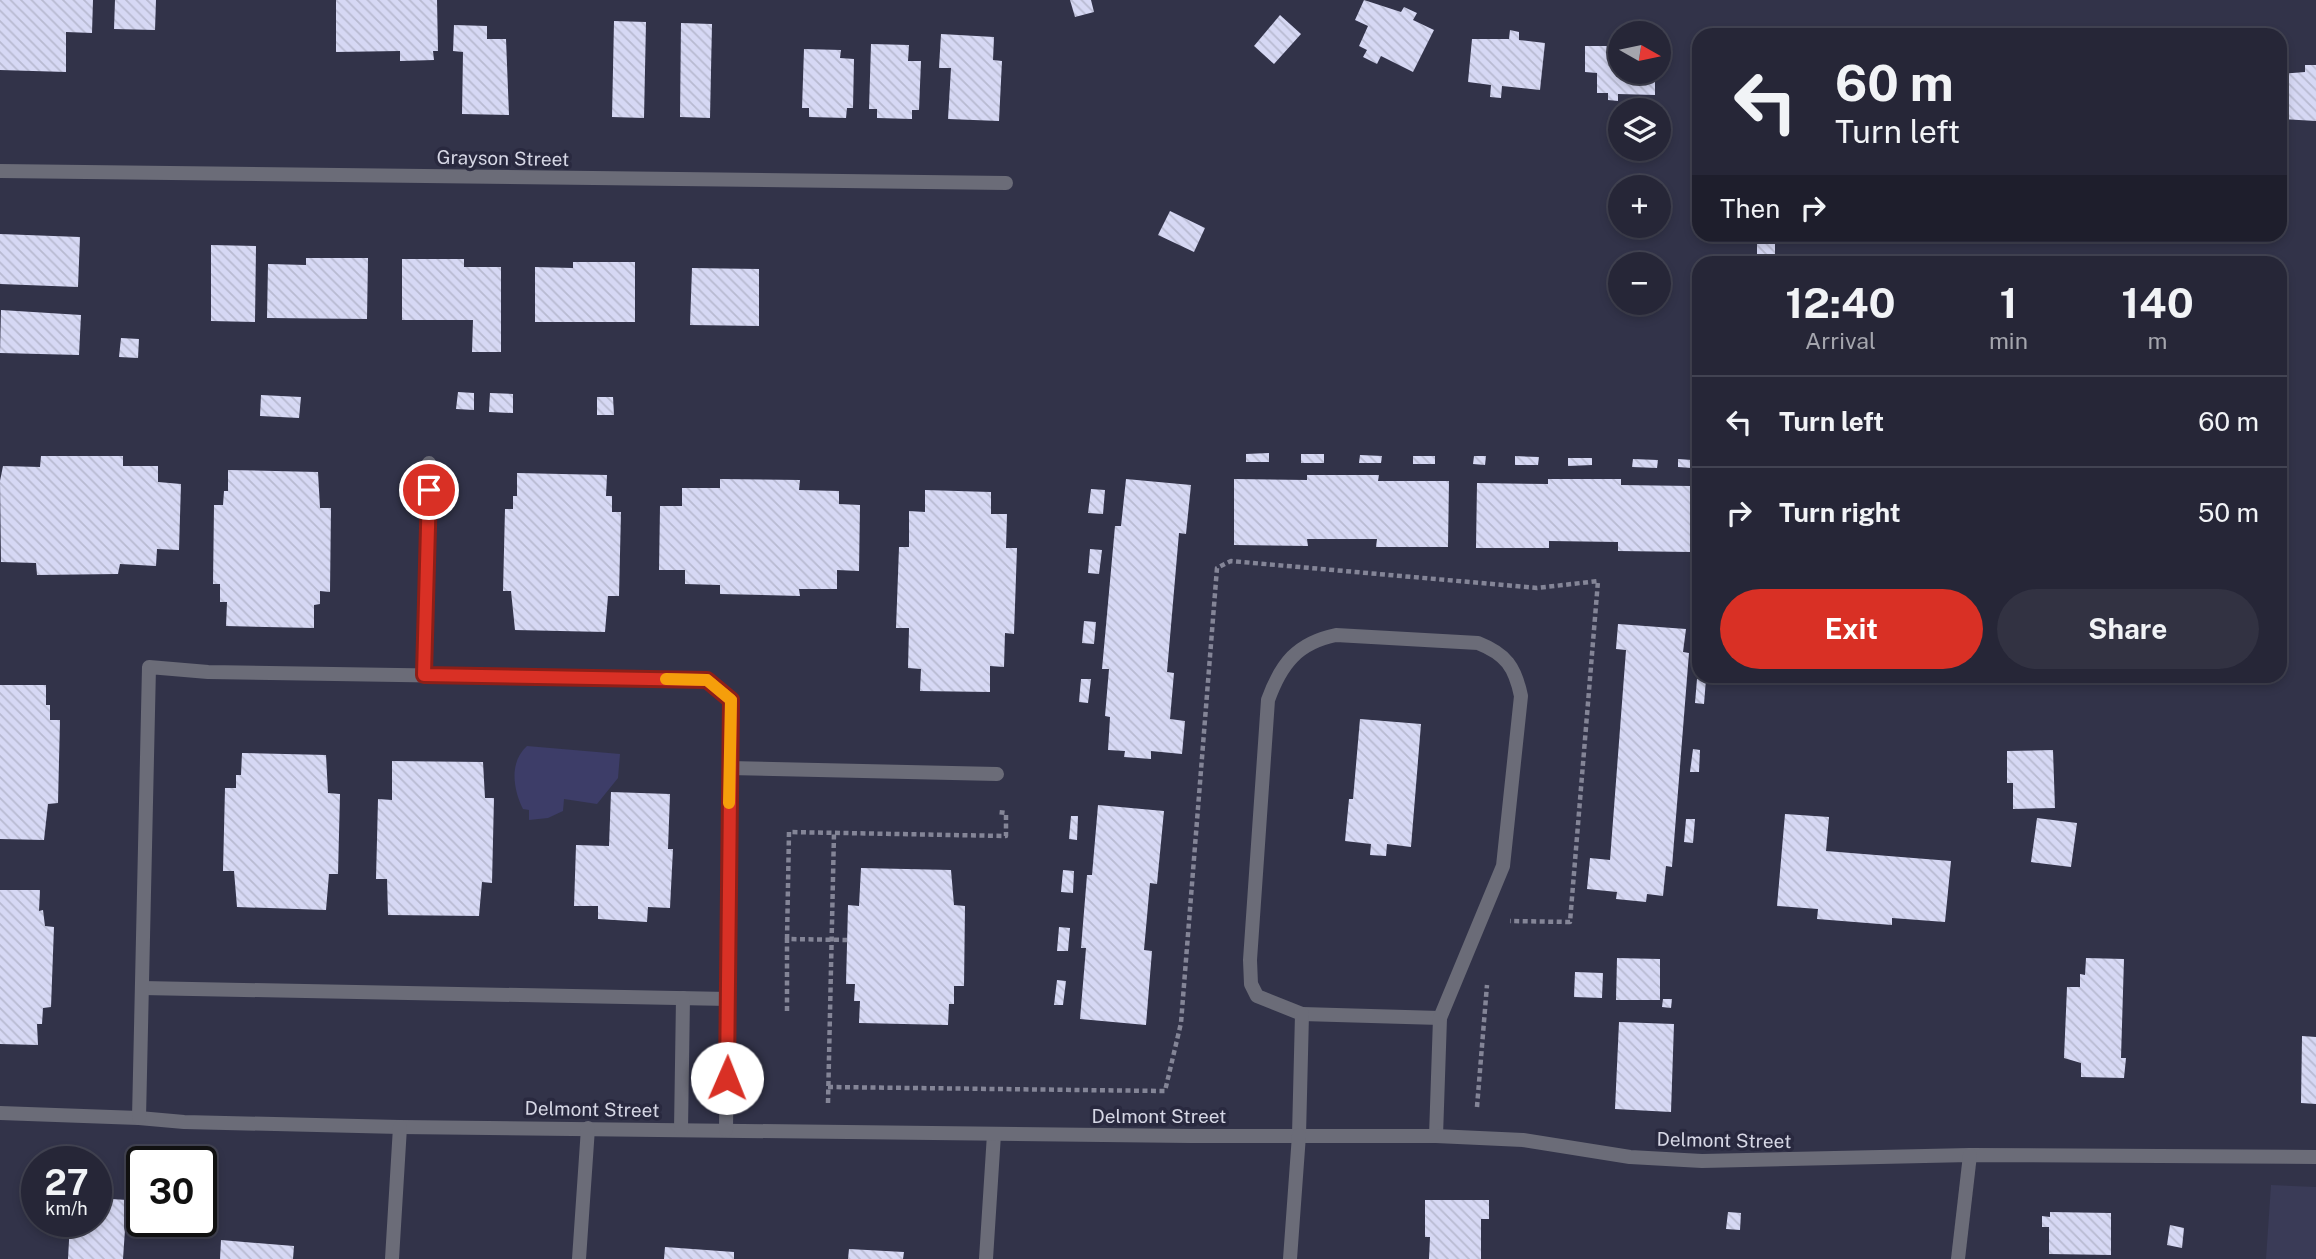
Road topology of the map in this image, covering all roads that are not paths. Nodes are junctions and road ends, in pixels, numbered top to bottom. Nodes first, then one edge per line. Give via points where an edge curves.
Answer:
1 (0, 172) edge
2 (1006, 184) dead end
3 (429, 463) dead end
4 (424, 675) junction
5 (729, 768) junction
6 (997, 774) dead end
7 (142, 988) junction
8 (683, 998) junction
9 (729, 999) junction
10 (1302, 1014) junction
11 (1440, 1018) junction
12 (0, 1114) edge
13 (139, 1118) junction
14 (400, 1127) junction
15 (588, 1128) junction
16 (681, 1129) junction
17 (726, 1130) junction
18 (994, 1134) junction
19 (1299, 1135) junction
20 (1436, 1136) junction
21 (1970, 1154) junction
22 (2316, 1157) edge
23 (392, 1259) edge
24 (579, 1259) edge
25 (986, 1259) edge
26 (1290, 1259) edge
27 (1958, 1259) edge

1 - 2 street, Grayson Street
3 - 4 street
4 - 5 street via 707,680 731,700
4 - 7 street via 149,667
5 - 6 street
5 - 9 street
7 - 8 street
7 - 13 street
8 - 9 street
8 - 16 street
9 - 17 street
10 - 11 street
10 - 11 street via 1257,996 1251,984 1268,700 1289,656 1317,639 1336,635 1478,643 1495,649 1515,670 1521,695 1503,866
10 - 19 street
11 - 20 street
12 - 13 street, Delmont Street
13 - 14 street, Delmont Street
14 - 15 street, Delmont Street
14 - 23 street
15 - 16 street, Delmont Street
15 - 24 street
16 - 17 street, Delmont Street
17 - 18 street, Delmont Street
18 - 19 street, Delmont Street
18 - 25 street
19 - 20 street, Delmont Street
19 - 26 street
20 - 21 street, Delmont Street via 1523,1140 1630,1157 1702,1161
21 - 22 street, Delmont Street
21 - 27 street

